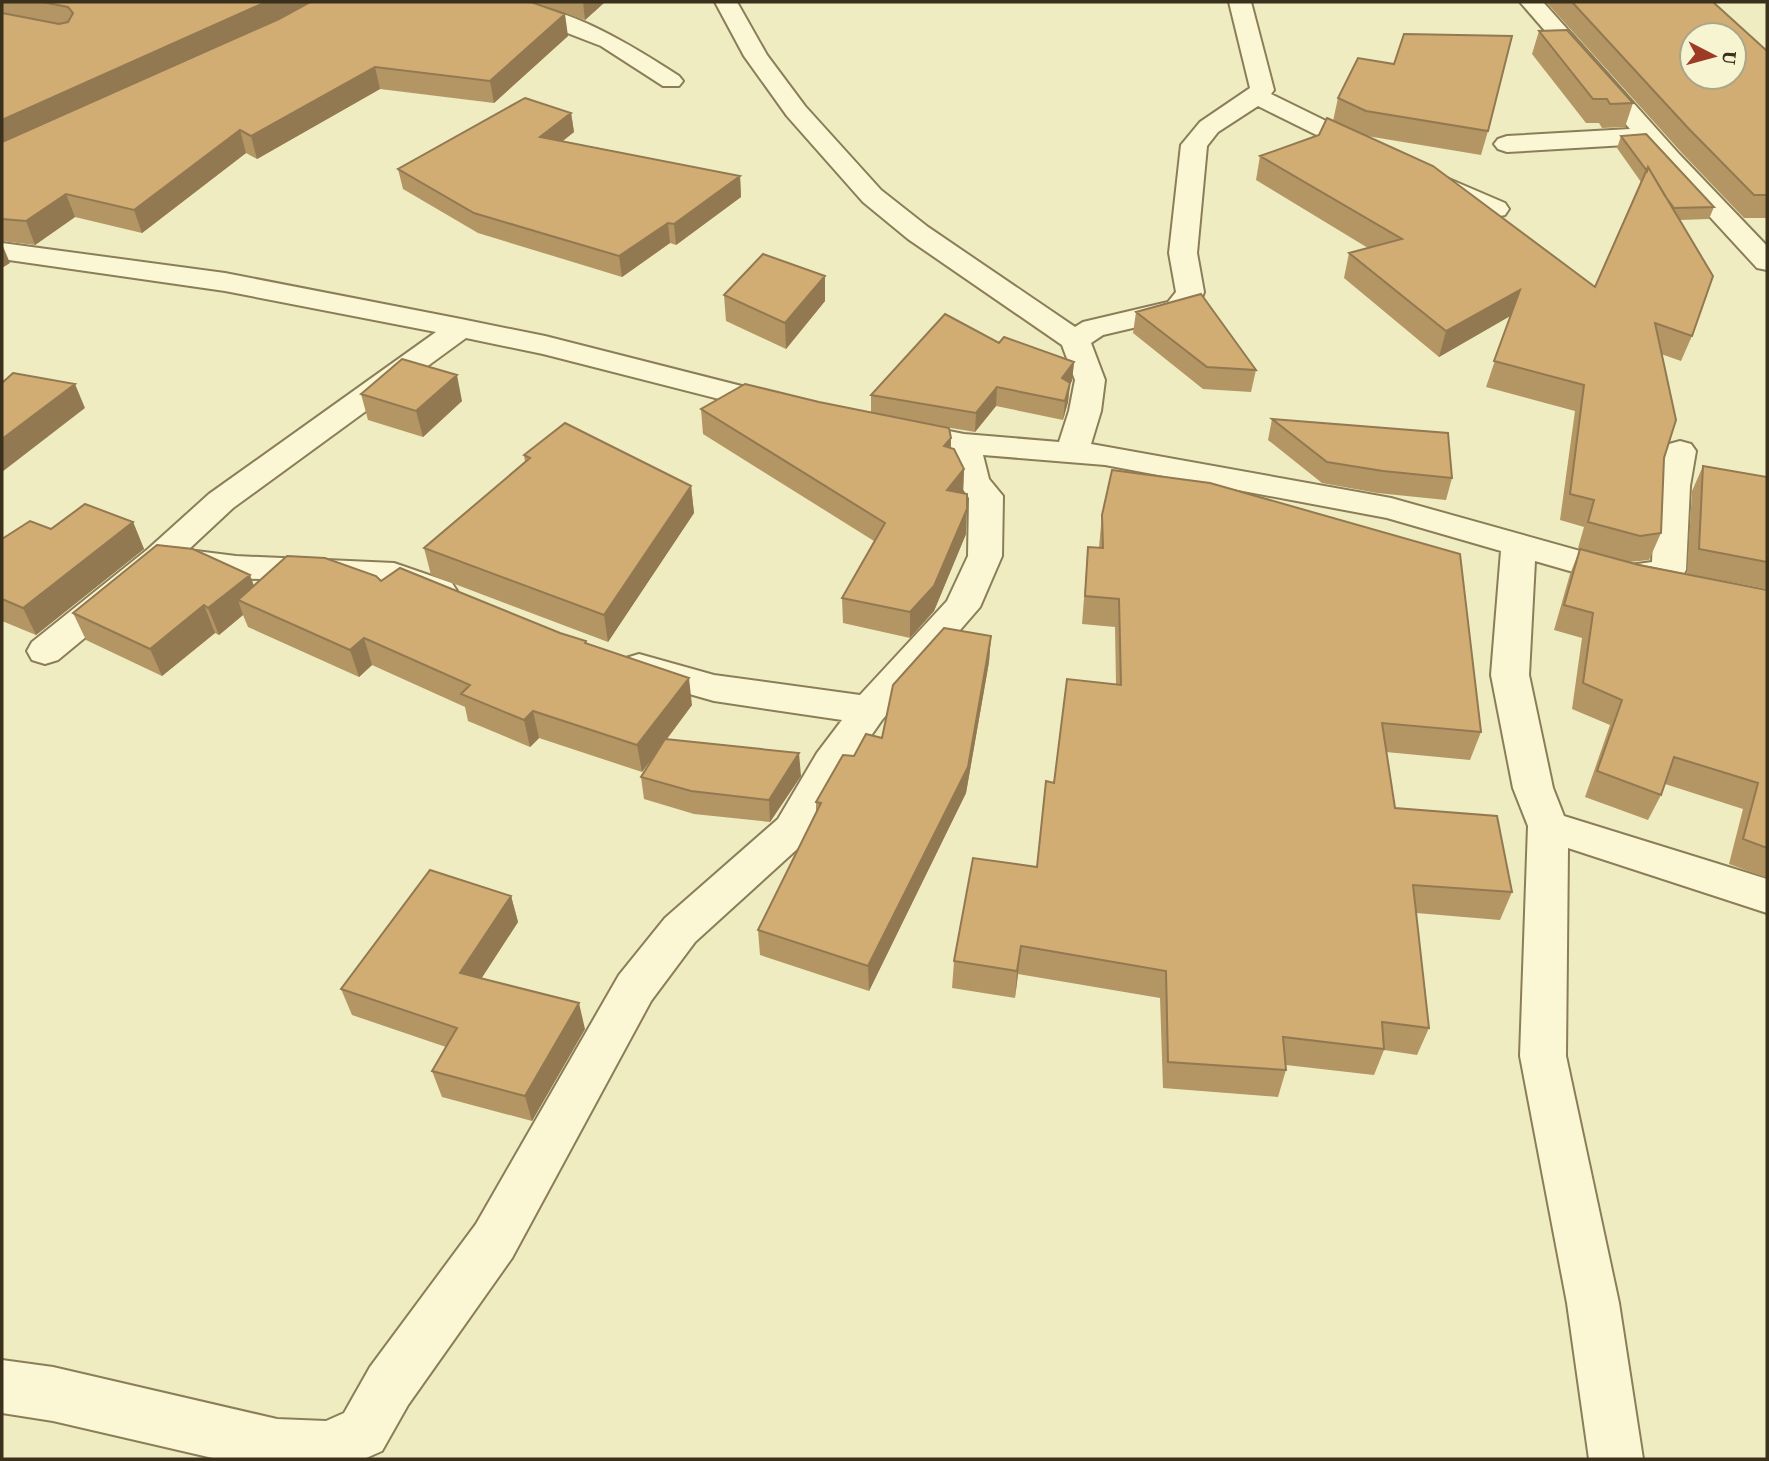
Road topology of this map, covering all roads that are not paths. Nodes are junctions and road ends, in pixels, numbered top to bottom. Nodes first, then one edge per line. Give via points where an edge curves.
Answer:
1 (508, 2) edge
2 (726, 2) edge
3 (1240, 2) edge
4 (1531, 2) edge
5 (671, 81) dead end
6 (1257, 96) junction
7 (1649, 136) junction
8 (1507, 144) dead end
9 (1387, 159) edge
10 (1412, 170) edge
11 (1496, 209) edge
12 (2, 251) edge
13 (1767, 262) edge
14 (461, 328) junction
15 (1075, 341) junction
16 (807, 413) edge
17 (872, 426) edge
18 (964, 444) junction
19 (1680, 451) dead end
20 (1072, 453) junction
21 (1519, 546) junction
22 (160, 557) junction
23 (1629, 577) junction
24 (1696, 591) edge
25 (478, 606) edge
26 (45, 651) dead end
27 (603, 656) edge
28 (869, 710) junction
29 (1548, 826) junction
30 (1767, 896) edge
31 (2, 1387) edge
32 (1616, 1459) edge

1 - 5 street via 610,41
2 - 15 street via 756,56 796,111 873,196 918,233
3 - 6 street via 1262,90
4 - 7 street
6 - 9 street
6 - 15 street via 1209,127 1194,145 1183,253 1191,292 1186,303 1178,309 1093,328
7 - 8 street
7 - 13 street
10 - 11 street
12 - 14 street via 225,282
14 - 16 street via 545,345
14 - 22 street via 221,500
15 - 20 street via 1090,380
17 - 18 street
18 - 20 street
18 - 28 street via 973,481 986,496 985,556 962,607
19 - 23 street via 1673,486 1669,570
20 - 21 street via 1105,455 1391,508
21 - 23 street
21 - 29 street via 1510,675 1533,788
22 - 25 street via 236,568 394,574
22 - 26 street
23 - 24 street
27 - 28 street via 714,688
28 - 31 street via 831,762 792,830 680,930 635,988 495,1241 388,1386 363,1432 327,1448 277,1446 53,1394
29 - 30 street
29 - 32 street via 1543,1056 1593,1303

